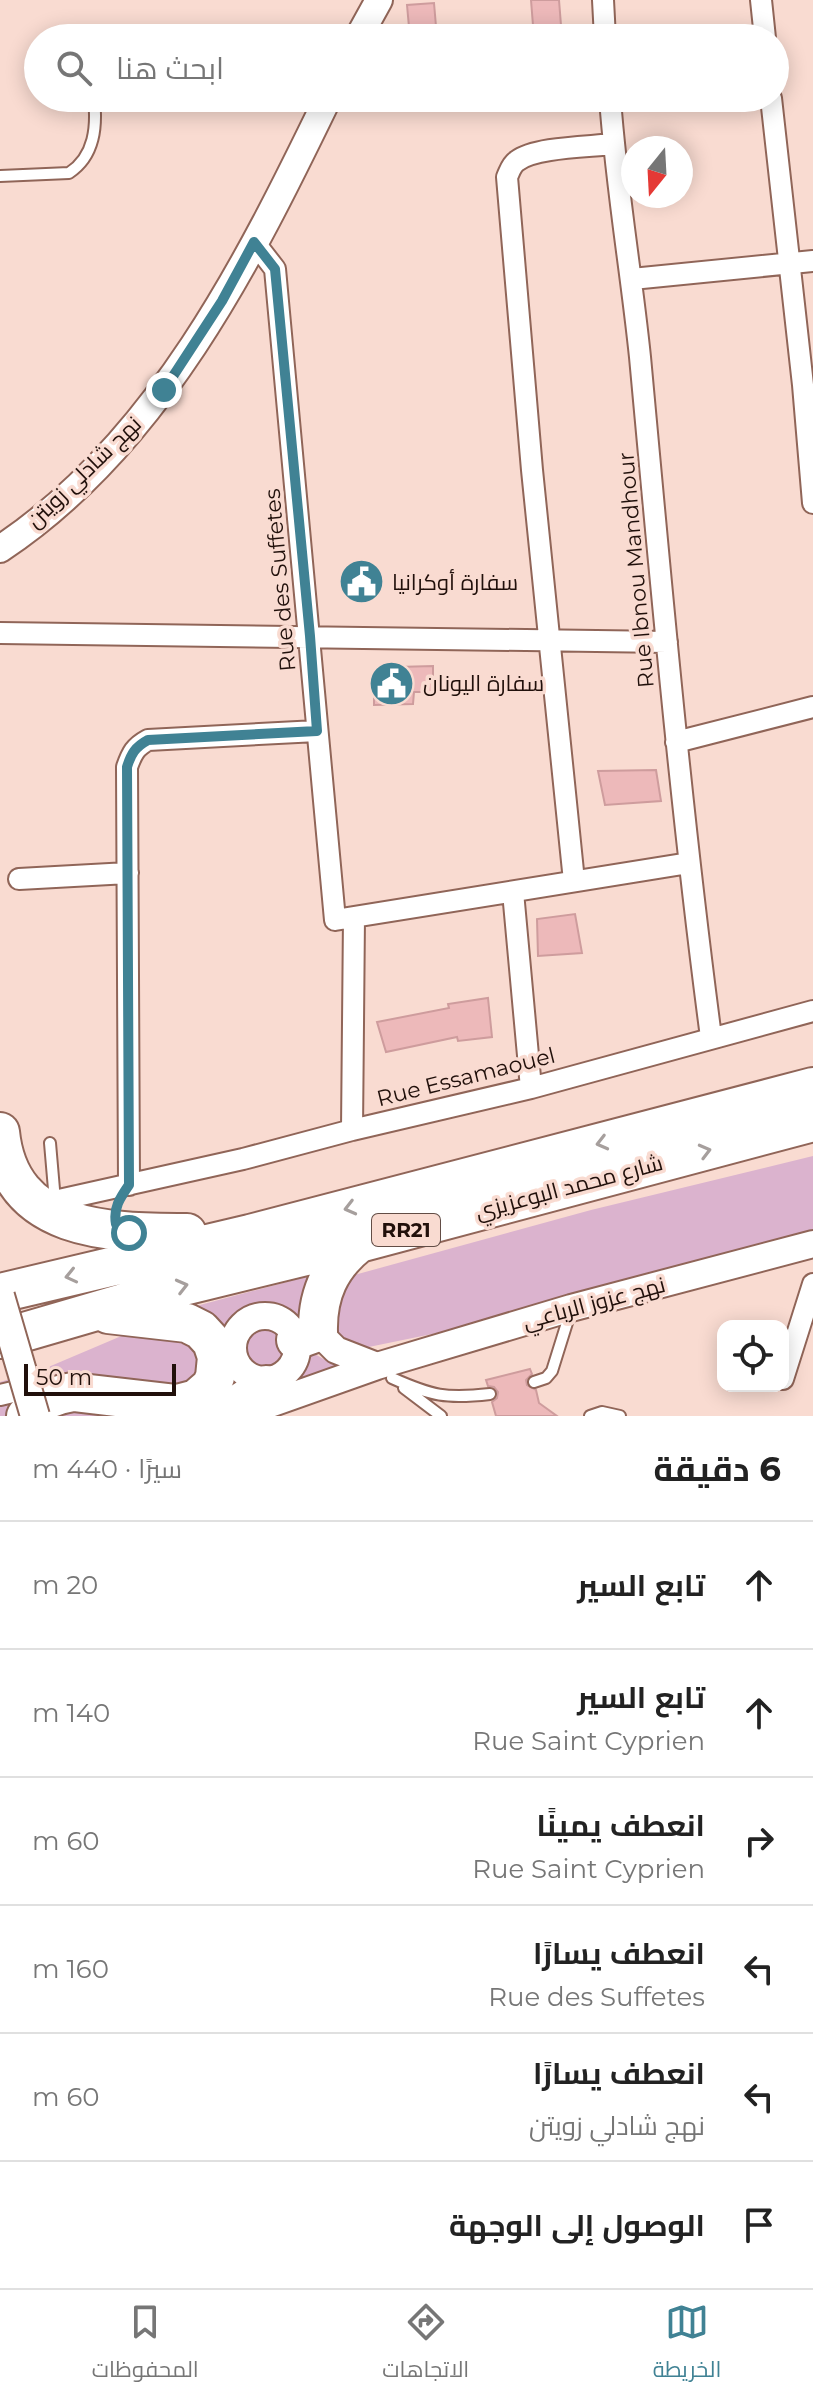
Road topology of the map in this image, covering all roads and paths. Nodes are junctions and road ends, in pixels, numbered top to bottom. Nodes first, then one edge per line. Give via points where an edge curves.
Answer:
1 (379, 0) edge
2 (603, 0) edge
3 (761, 0) edge
4 (366, 24) edge
5 (604, 24) edge
6 (764, 24) edge
7 (96, 112) edge
8 (321, 112) edge
9 (611, 112) edge
10 (772, 112) edge
11 (613, 144) junction
12 (0, 176) edge
13 (254, 242) junction
14 (813, 261) edge
15 (788, 263) junction
16 (632, 279) junction
17 (808, 389) edge
18 (813, 503) edge
19 (0, 549) edge
20 (0, 633) edge
21 (310, 636) junction
22 (551, 641) junction
23 (667, 642) junction
24 (813, 707) edge
25 (317, 731) junction
26 (676, 742) junction
27 (689, 863) junction
28 (128, 873) junction
29 (19, 879) dead end
30 (574, 881) junction
31 (513, 892) junction
32 (345, 918) junction
33 (813, 1011) edge
34 (711, 1037) junction
35 (813, 1087) edge
36 (531, 1088) junction
37 (813, 1122) edge
38 (352, 1130) junction
39 (0, 1132) edge
40 (50, 1143) dead end
41 (129, 1185) junction
42 (46, 1203) junction
43 (129, 1233) junction
44 (250, 1234) junction
45 (359, 1243) junction
46 (813, 1244) edge
47 (813, 1284) edge
48 (0, 1294) edge
49 (571, 1308) junction
50 (89, 1312) junction
51 (0, 1339) edge
52 (226, 1354) junction
53 (789, 1360) edge
54 (288, 1372) junction
55 (376, 1372) junction
56 (534, 1382) dead end
57 (73, 1392) junction
58 (490, 1394) dead end
59 (0, 1395) edge
60 (26, 1416) edge
61 (35, 1416) edge
62 (211, 1416) edge
63 (236, 1416) edge
64 (441, 1416) edge
65 (590, 1416) edge
66 (620, 1416) edge

1 - 4 street
2 - 5 street
3 - 6 street
7 - 12 lane via 93,141 78,167 69,173
8 - 13 street, نهج شادلي زويتن
9 - 11 street, Rue Ibnou Mandhour
10 - 15 street
11 - 16 street, Rue Ibnou Mandhour
11 - 22 street via 533,154 519,159 507,177
13 - 19 street, نهج شادلي زويتن via 164,390 66,496
13 - 21 street, Rue des Suffetes via 275,269
14 - 15 street
15 - 16 street
15 - 17 street
16 - 23 street, Rue Ibnou Mandhour
17 - 18 street
20 - 21 street
21 - 22 street
21 - 25 street, Rue des Suffetes
22 - 23 street
22 - 30 street
23 - 26 street, Rue Ibnou Mandhour
24 - 26 street
25 - 28 street via 148,740 136,746 127,767
25 - 32 street, Rue des Suffetes
26 - 27 street, Rue Ibnou Mandhour
27 - 30 street
27 - 34 street, Rue Ibnou Mandhour
28 - 29 street
28 - 41 street
30 - 31 street
31 - 32 street
31 - 36 street
32 - 38 street, Rue des Suffetes
33 - 34 street, Rue Essamaouel
34 - 36 street, Rue Essamaouel
35 -> 44 highway, شارع محمد البوعزيزي / RR21
36 - 38 street, Rue Essamaouel
45 -> 37 highway, شارع محمد البوعزيزي / RR21
38 - 41 street, Rue Essamaouel
39 - 42 highway via 2,1156 18,1185
40 - 42 lane
41 - 42 street, Rue Essamaouel
41 - 43 street via 114,1215 116,1224
42 - 43 highway via 75,1223
43 - 44 highway
44 -> 48 highway, شارع محمد البوعزيزي / RR21
50 -> 45 highway, شارع محمد البوعزيزي / RR21
45 - 54 highway via 329,1275
46 - 49 street, نهج عزوز الرباعي
47 - 53 street
48 - 61 main road, bridge
49 - 55 street, نهج عزوز الرباعي
49 - 56 lane via 552,1371
50 - 51 highway, شارع محمد البوعزيزي / RR21
50 - 52 highway via 187,1323
52 - 54 street via 248,1375
52 - 54 street via 247,1322 264,1316 281,1320 293,1331
52 - 57 highway via 211,1386 187,1403
54 - 55 street, نهج عزوز الرباعي
54 - 55 street via 336,1350
54 - 62 main road
54 - 63 street, نهج عزوز الرباعي
55 - 58 lane via 427,1394
55 - 64 lane
57 - 59 street via 37,1386
57 - 60 highway via 50,1397
65 - 66 lane

